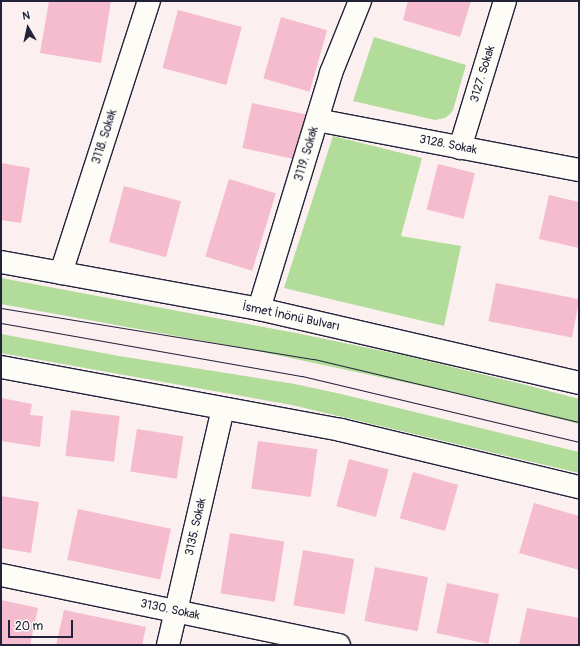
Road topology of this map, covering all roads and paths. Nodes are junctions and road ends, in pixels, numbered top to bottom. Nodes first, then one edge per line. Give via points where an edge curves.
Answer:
1 (149, 1) edge
2 (360, 1) edge
3 (505, 1) edge
4 (317, 120) junction
5 (460, 148) junction
6 (579, 170) edge
7 (1, 262) edge
8 (61, 274) junction
9 (259, 309) junction
10 (1, 367) edge
11 (579, 383) edge
12 (223, 409) junction
13 (579, 487) edge
14 (1, 575) edge
15 (177, 611) junction
16 (168, 645) edge
17 (339, 645) edge

1 - 8 street, 3118. Sokak
2 - 4 street, 3119. Sokak via 331,73
3 - 5 street, 3127. Sokak
4 - 5 street, 3128. Sokak
4 - 9 street, 3119. Sokak
5 - 6 street, 3128. Sokak
7 - 8 street, İsmet İnönü Bulvarı
8 - 9 street, İsmet İnönü Bulvarı
9 - 11 street, İsmet İnönü Bulvarı
10 - 12 street
12 - 13 street via 341,430
12 - 15 street, 3135. Sokak
14 - 15 street, 3130. Sokak
15 - 16 street, 3135. Sokak
15 - 17 street, 3130. Sokak

